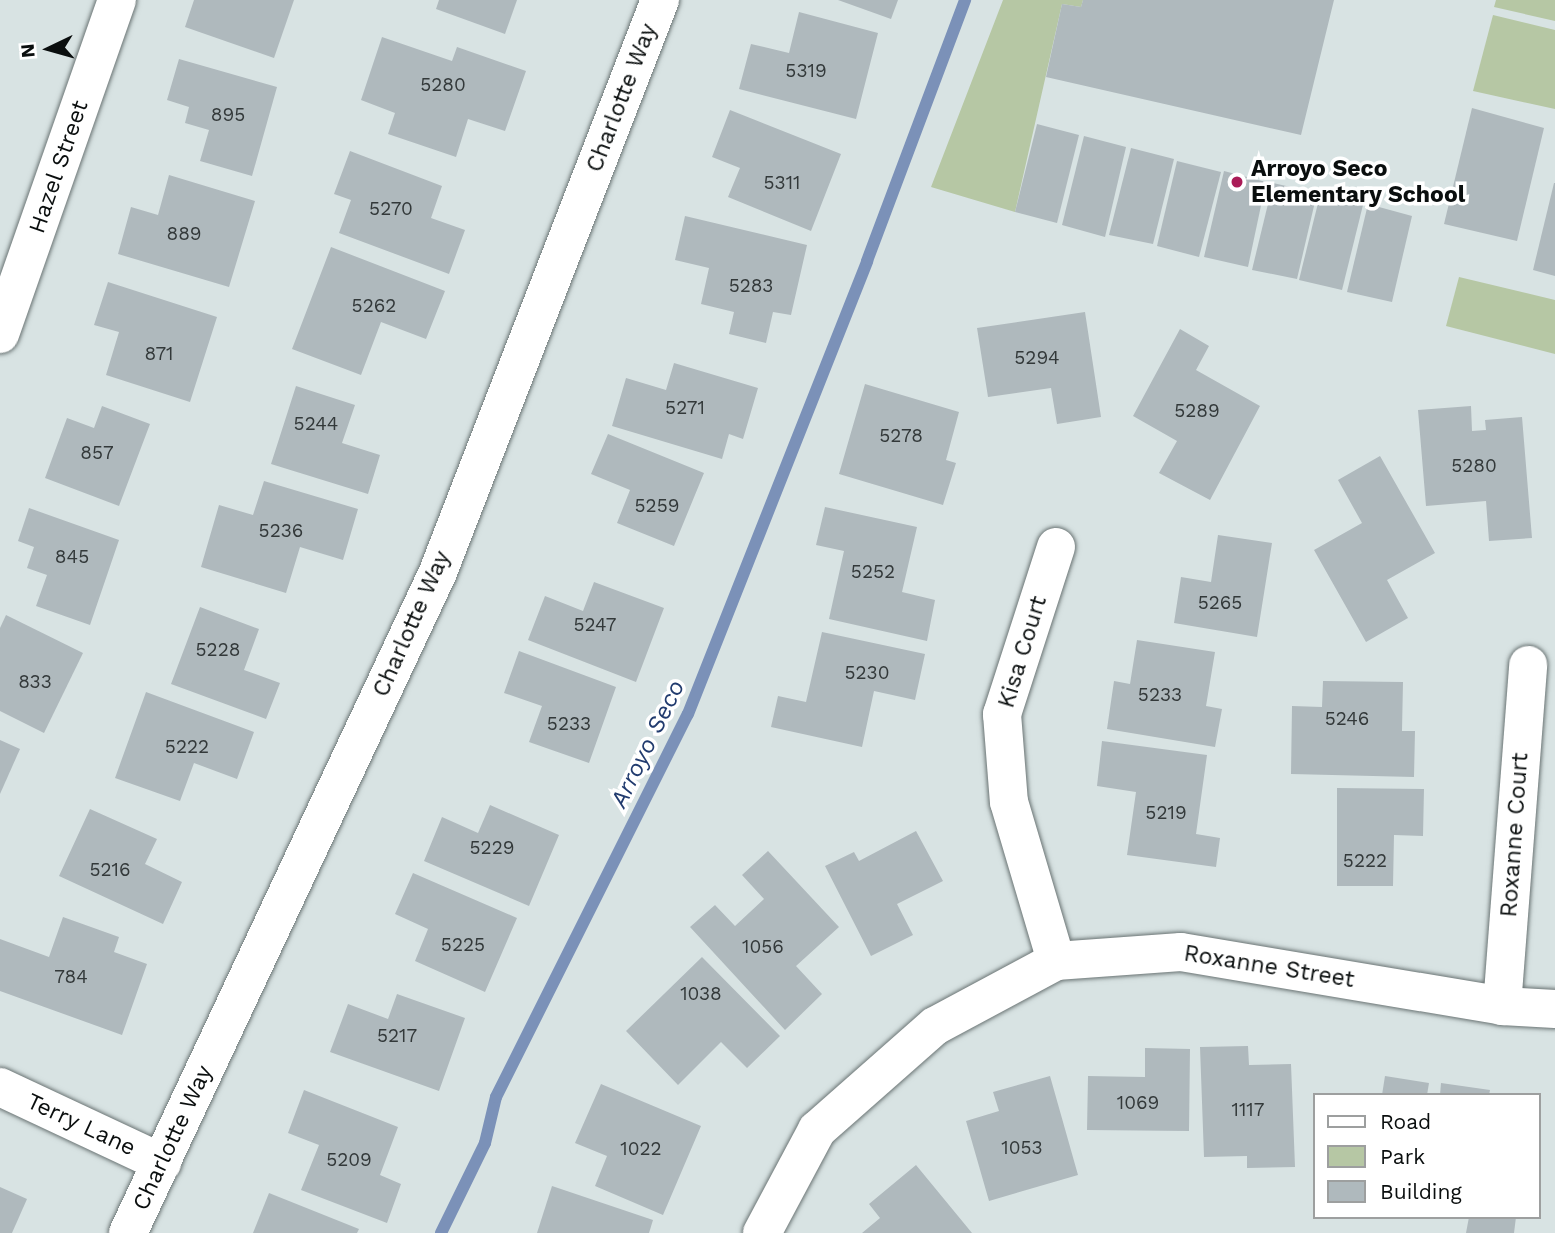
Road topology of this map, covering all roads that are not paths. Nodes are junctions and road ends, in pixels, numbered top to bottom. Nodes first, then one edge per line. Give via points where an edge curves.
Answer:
1 (117, 0) edge
2 (660, 0) edge
3 (0, 334) edge
4 (1056, 547) dead end
5 (1528, 665) dead end
6 (1056, 961) junction
7 (1502, 1006) junction
8 (1555, 1009) edge
9 (0, 1087) edge
10 (162, 1163) junction
11 (128, 1233) edge
12 (762, 1233) edge

1 - 3 street, Hazel Street
2 - 10 street, Charlotte Way via 438,572
4 - 6 street, Kisa Court via 1002,714 1009,803
5 - 7 street, Roxanne Court
6 - 7 street, Roxanne Street via 1181,952
6 - 12 street, Roxanne Street via 935,1026 817,1130
7 - 8 street, Roxanne Street
9 - 10 street, Terry Lane
10 - 11 street, Charlotte Way

